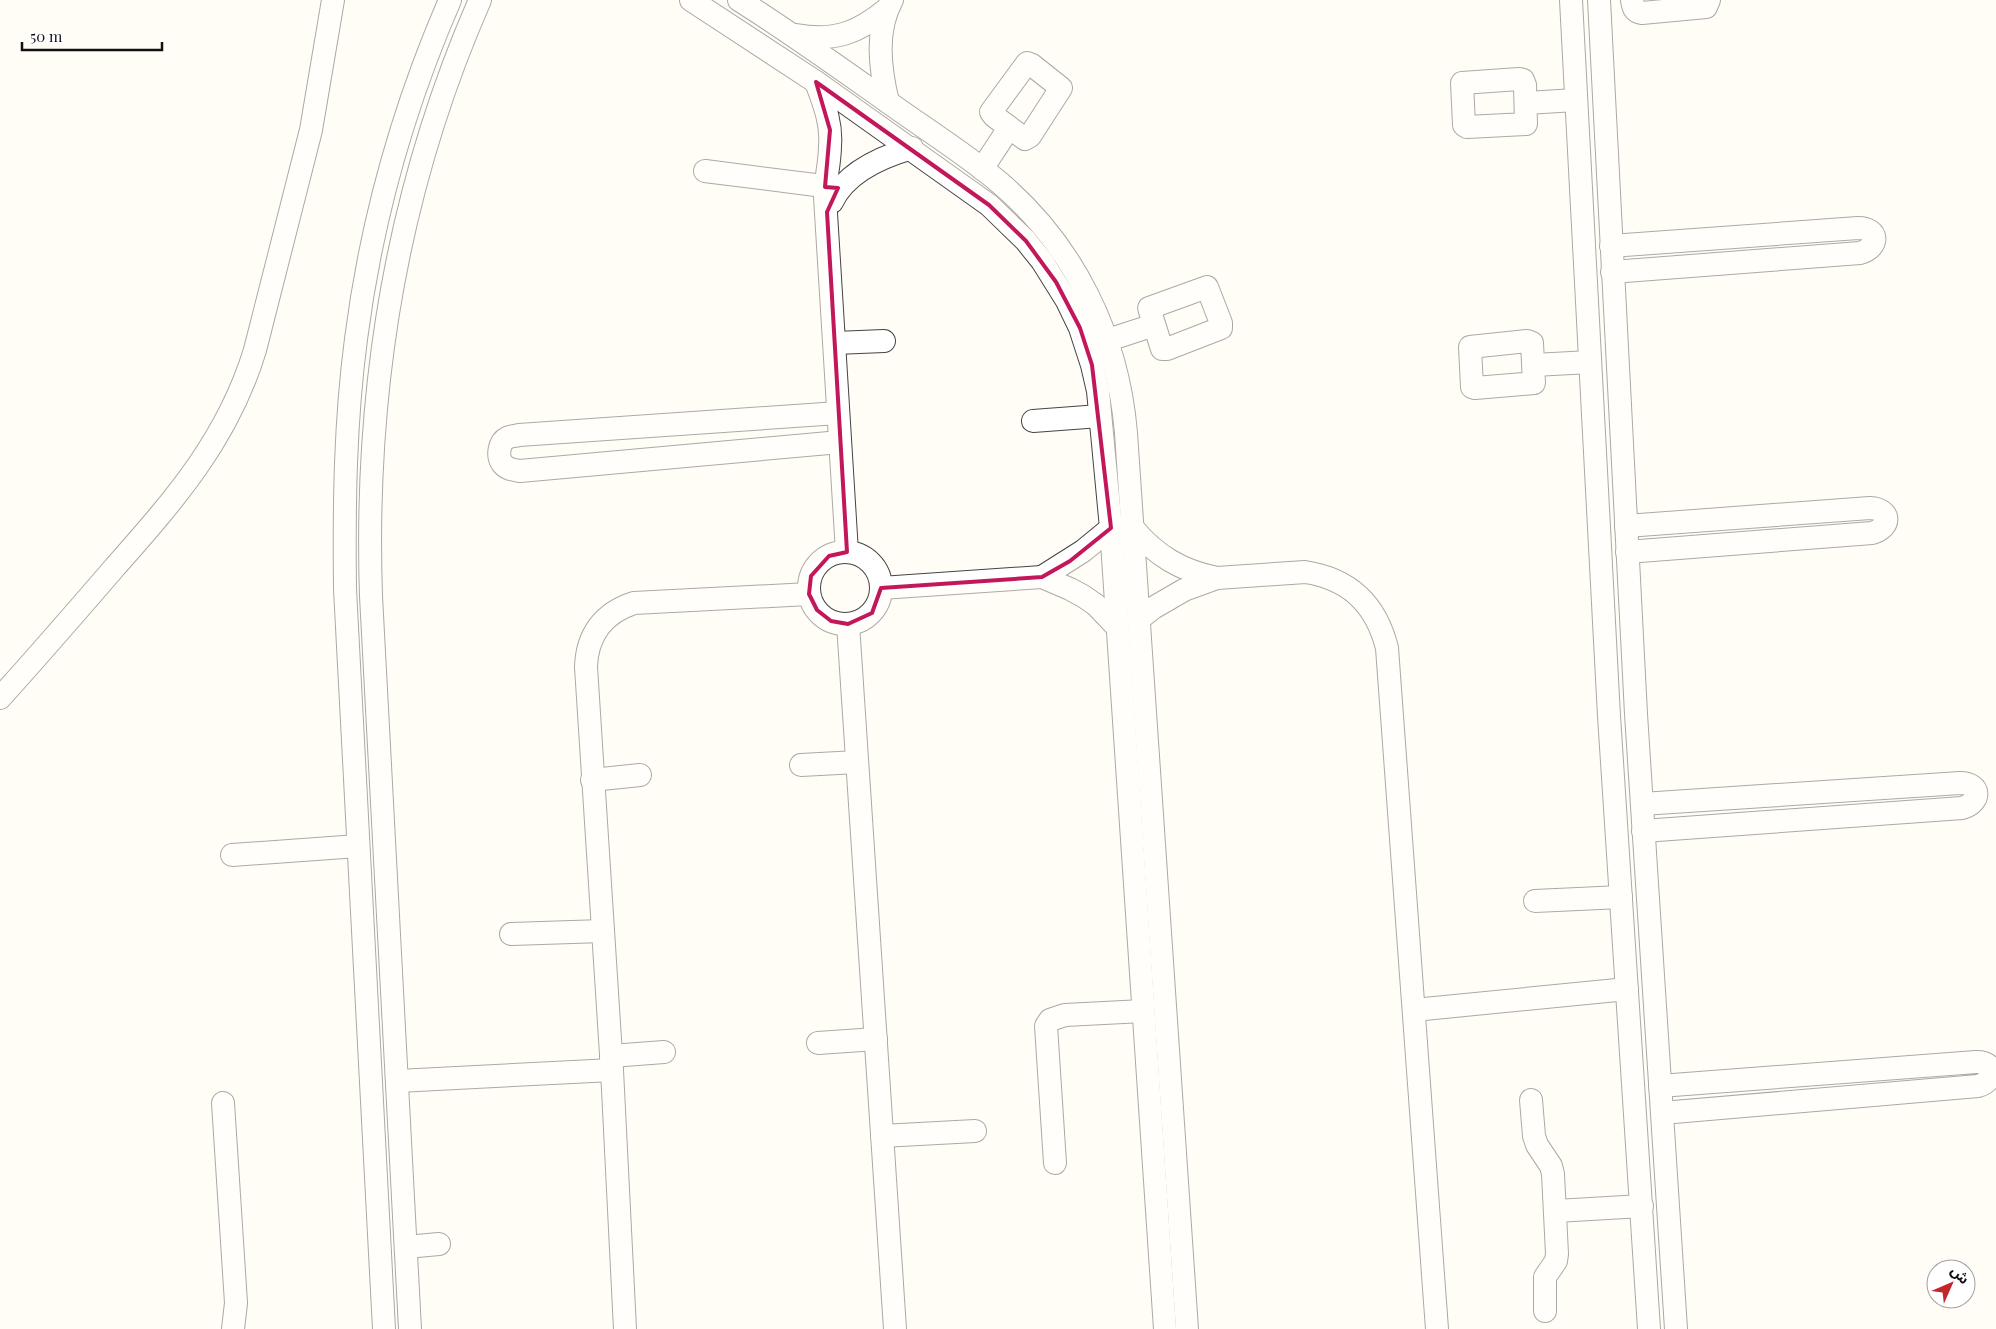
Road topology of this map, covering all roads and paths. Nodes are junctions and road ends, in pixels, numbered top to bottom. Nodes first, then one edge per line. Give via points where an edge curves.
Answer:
1 (333, 0) edge
2 (450, 0) edge
3 (480, 0) edge
4 (691, 0) edge
5 (739, 0) edge
6 (1571, 0) edge
7 (1599, 0) edge
8 (1632, 0) edge
9 (1709, 0) edge
10 (889, 5) edge
11 (795, 35) junction
12 (816, 82) junction
13 (1576, 100) junction
14 (888, 102) junction
15 (1526, 103) dead end
16 (1010, 128) dead end
17 (912, 148) junction
18 (982, 169) junction
19 (705, 171) dead end
20 (832, 188) junction
21 (1761, 235) junction
22 (1611, 246) junction
23 (1762, 260) junction
24 (1612, 272) junction
25 (1154, 325) dead end
26 (1108, 340) junction
27 (884, 341) dead end
28 (834, 343) junction
29 (1590, 362) junction
30 (1534, 365) dead end
31 (838, 413) junction
32 (1100, 416) junction
33 (1033, 422) dead end
34 (840, 442) junction
35 (1783, 515) junction
36 (1626, 526) junction
37 (1111, 528) junction
38 (1133, 528) junction
39 (1786, 540) junction
40 (847, 552) junction
41 (1627, 552) junction
42 (1042, 577) junction
43 (1217, 578) junction
44 (881, 588) junction
45 (810, 594) junction
46 (1139, 619) junction
47 (848, 624) junction
48 (1117, 627) junction
49 (1144, 691) junction
50 (1121, 693) junction
51 (0, 698) edge
52 (1636, 714) junction
53 (1609, 716) junction
54 (857, 762) junction
55 (801, 765) dead end
56 (640, 775) dead end
57 (592, 780) junction
58 (382, 786) junction
59 (355, 788) junction
60 (1877, 789) junction
61 (1642, 804) junction
62 (1879, 814) junction
63 (1643, 831) junction
64 (358, 846) junction
65 (232, 855) dead end
66 (1621, 896) junction
67 (1535, 901) dead end
68 (603, 931) junction
69 (511, 934) dead end
70 (1627, 989) junction
71 (1414, 1010) junction
72 (1143, 1011) junction
73 (876, 1039) junction
74 (818, 1043) dead end
75 (664, 1052) dead end
76 (612, 1063) junction
77 (1904, 1068) junction
78 (398, 1081) junction
79 (1660, 1086) junction
80 (1906, 1093) junction
81 (1531, 1100) dead end
82 (223, 1104) dead end
83 (1662, 1113) junction
84 (975, 1132) dead end
85 (882, 1136) junction
86 (1055, 1163) dead end
87 (1642, 1206) junction
88 (1556, 1211) junction
89 (439, 1244) dead end
90 (406, 1247) junction
91 (1545, 1311) dead end
92 (233, 1329) edge
93 (384, 1329) edge
94 (410, 1329) edge
95 (625, 1329) edge
96 (895, 1329) edge
97 (1165, 1329) edge
98 (1187, 1329) edge
99 (1437, 1329) edge
100 (1649, 1329) edge
101 (1676, 1329) edge

1 - 51 street via 311,130 255,350 236,402 208,451 167,508
2 - 59 street via 422,69 386,183 356,339 344,523
3 - 58 street via 455,60 431,133 403,238 381,356 373,435 369,535
4 - 12 street
5 - 11 street
6 - 13 street
7 - 22 street
8 - 9 street via 1635,11 1642,13 1706,7
10 - 11 street via 860,29 812,38
10 - 14 street via 881,56
11 - 14 street
12 - 17 street
12 - 20 street via 828,114
13 - 15 street
13 - 29 street
14 - 18 street
16 - 18 street
17 - 20 street via 862,169
17 - 32 street via 990,205 1042,261 1080,328 1092,365
18 - 26 street via 1020,202 1057,244 1087,292
19 - 20 street
20 - 28 street via 827,212
21 - 22 street
21 - 23 street
21 - 23 street via 1866,228 1875,239 1873,247 1860,253
22 - 24 street
23 - 24 street
24 - 36 street
25 - 26 street
26 - 38 street via 1124,412
27 - 28 street
28 - 31 street
29 - 30 street
29 - 53 street
31 - 34 street
31 - 34 street via 519,436 507,438 499,453 502,463 510,470 520,471
32 - 33 street
32 - 37 street
34 - 40 street
35 - 36 street
35 - 39 street
35 - 39 street via 1877,508 1884,513 1886,520 1885,527 1872,533
36 - 41 street
37 - 42 street via 1083,551
37 - 48 street
38 - 43 street via 1170,562 1185,570
38 - 46 street
39 - 41 street
40 - 44 street via 871,563
40 - 45 street via 829,556 816,568 809,584
41 - 52 street
42 - 44 street
42 - 48 street via 1084,596
43 - 46 street via 1184,590
43 - 71 street via 1291,572 1318,574 1354,592 1379,622 1387,648
44 - 47 street via 872,613
45 - 47 street via 816,610 823,616 839,624
45 - 57 street via 634,603 611,613 594,632 586,655
46 - 49 street
47 - 54 street
48 - 50 street
49 - 50 street
49 - 98 street
50 - 72 street
52 - 53 street
52 - 61 street
53 - 66 street
54 - 55 street
54 - 73 street
56 - 57 street
57 - 68 street
58 - 59 street
58 - 78 street
59 - 64 street
60 - 61 street
60 - 62 street
60 - 62 street via 1968,783 1977,794 1975,802 1962,808
61 - 63 street
62 - 63 street
63 - 79 street
64 - 65 street
64 - 93 street
66 - 67 street
66 - 70 street
68 - 69 street
68 - 76 street
70 - 71 street
70 - 87 street
71 - 99 street
72 - 86 street via 1065,1015 1050,1020 1046,1026
72 - 97 street
73 - 74 street
73 - 85 street
75 - 76 street
76 - 78 street
76 - 95 street
77 - 79 street
77 - 80 street
77 - 80 street via 1984,1061 1993,1073 1987,1084
78 - 90 street
79 - 83 street
80 - 83 street
81 - 88 street via 1534,1136 1551,1166
82 - 92 street via 236,1303
83 - 101 street
84 - 85 street
85 - 96 street
87 - 88 street
87 - 100 street
88 - 91 street via 1557,1254 1545,1277
89 - 90 street
90 - 94 street

